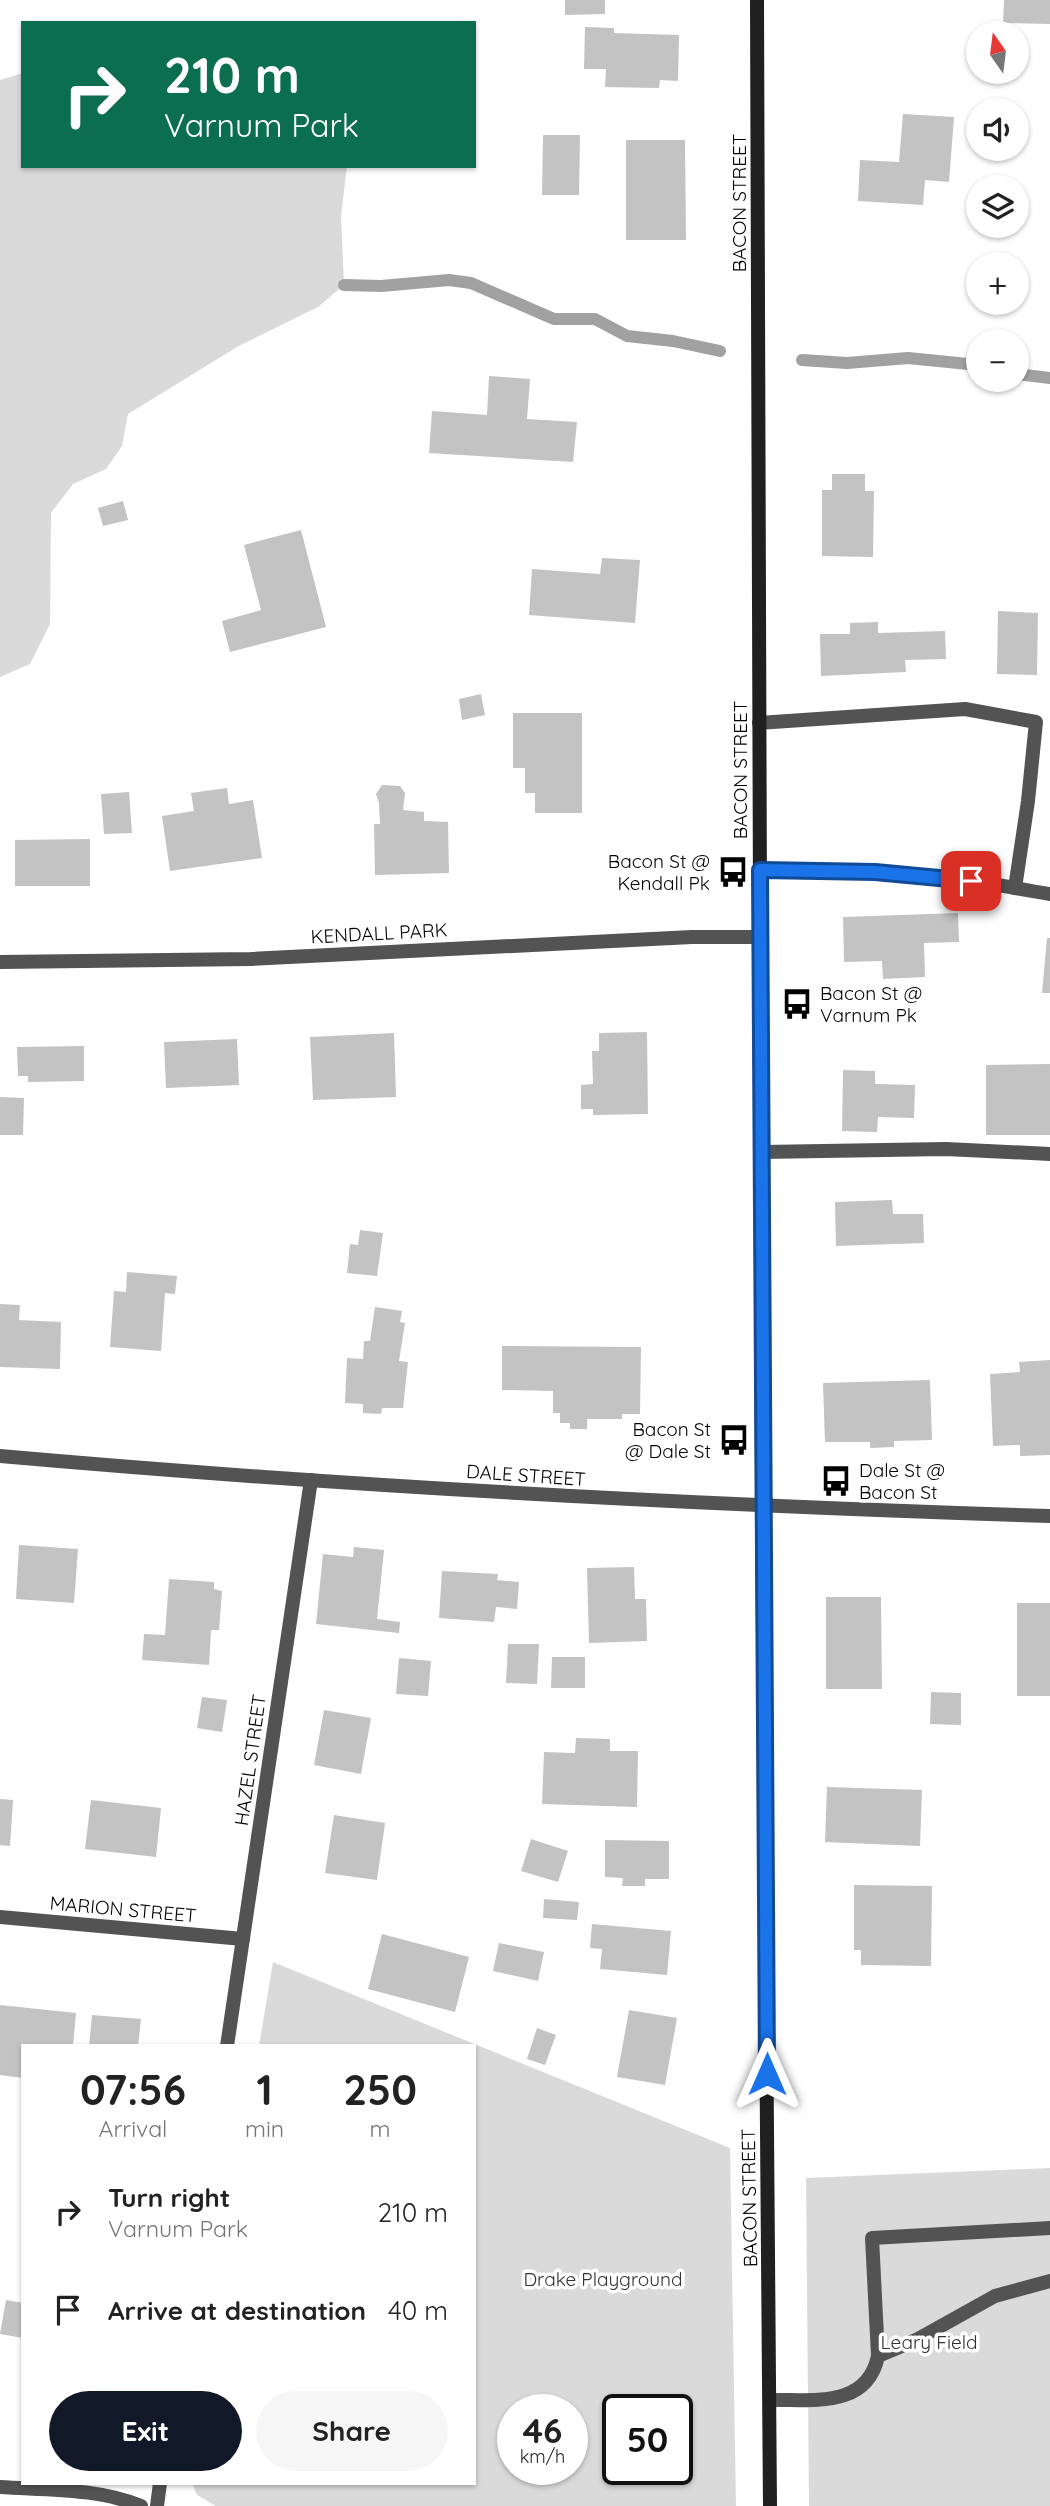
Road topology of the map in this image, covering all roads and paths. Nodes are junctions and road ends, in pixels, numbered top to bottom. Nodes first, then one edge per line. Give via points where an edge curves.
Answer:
1 (757, 0) edge
2 (759, 723) junction
3 (760, 870) junction
4 (1015, 888) junction
5 (1050, 894) edge
6 (760, 937) junction
7 (0, 962) edge
8 (761, 1152) junction
9 (1050, 1154) edge
10 (0, 1456) edge
11 (311, 1480) junction
12 (762, 1507) junction
13 (1050, 1516) edge
14 (0, 1917) edge
15 (243, 1939) junction
16 (227, 2044) edge
17 (1050, 2228) edge
18 (1050, 2281) edge
19 (878, 2356) junction
20 (770, 2400) junction
21 (160, 2485) edge
22 (0, 2487) edge
23 (141, 2506) edge
24 (157, 2506) edge
25 (771, 2506) edge

1 - 2 main road, BACON STREET
2 - 3 main road, BACON STREET
2 - 4 street via 965,709 1036,722
3 - 4 street via 899,873
3 - 6 main road, BACON STREET
4 - 5 street
6 - 7 street, KENDALL PARK via 251,959
6 - 8 main road, BACON STREET
8 - 9 street via 946,1149
8 - 12 main road, BACON STREET
10 - 11 street, DALE STREET
11 - 12 street, DALE STREET
11 - 15 street, HAZEL STREET
12 - 13 street, DALE STREET
12 - 20 main road, BACON STREET
14 - 15 street, MARION STREET
15 - 16 street, HAZEL STREET
17 - 19 street via 873,2238
18 - 19 street via 995,2296
19 - 20 street via 869,2380 858,2390 829,2399
20 - 25 main road, BACON STREET
21 - 24 street
22 - 23 street via 81,2492

